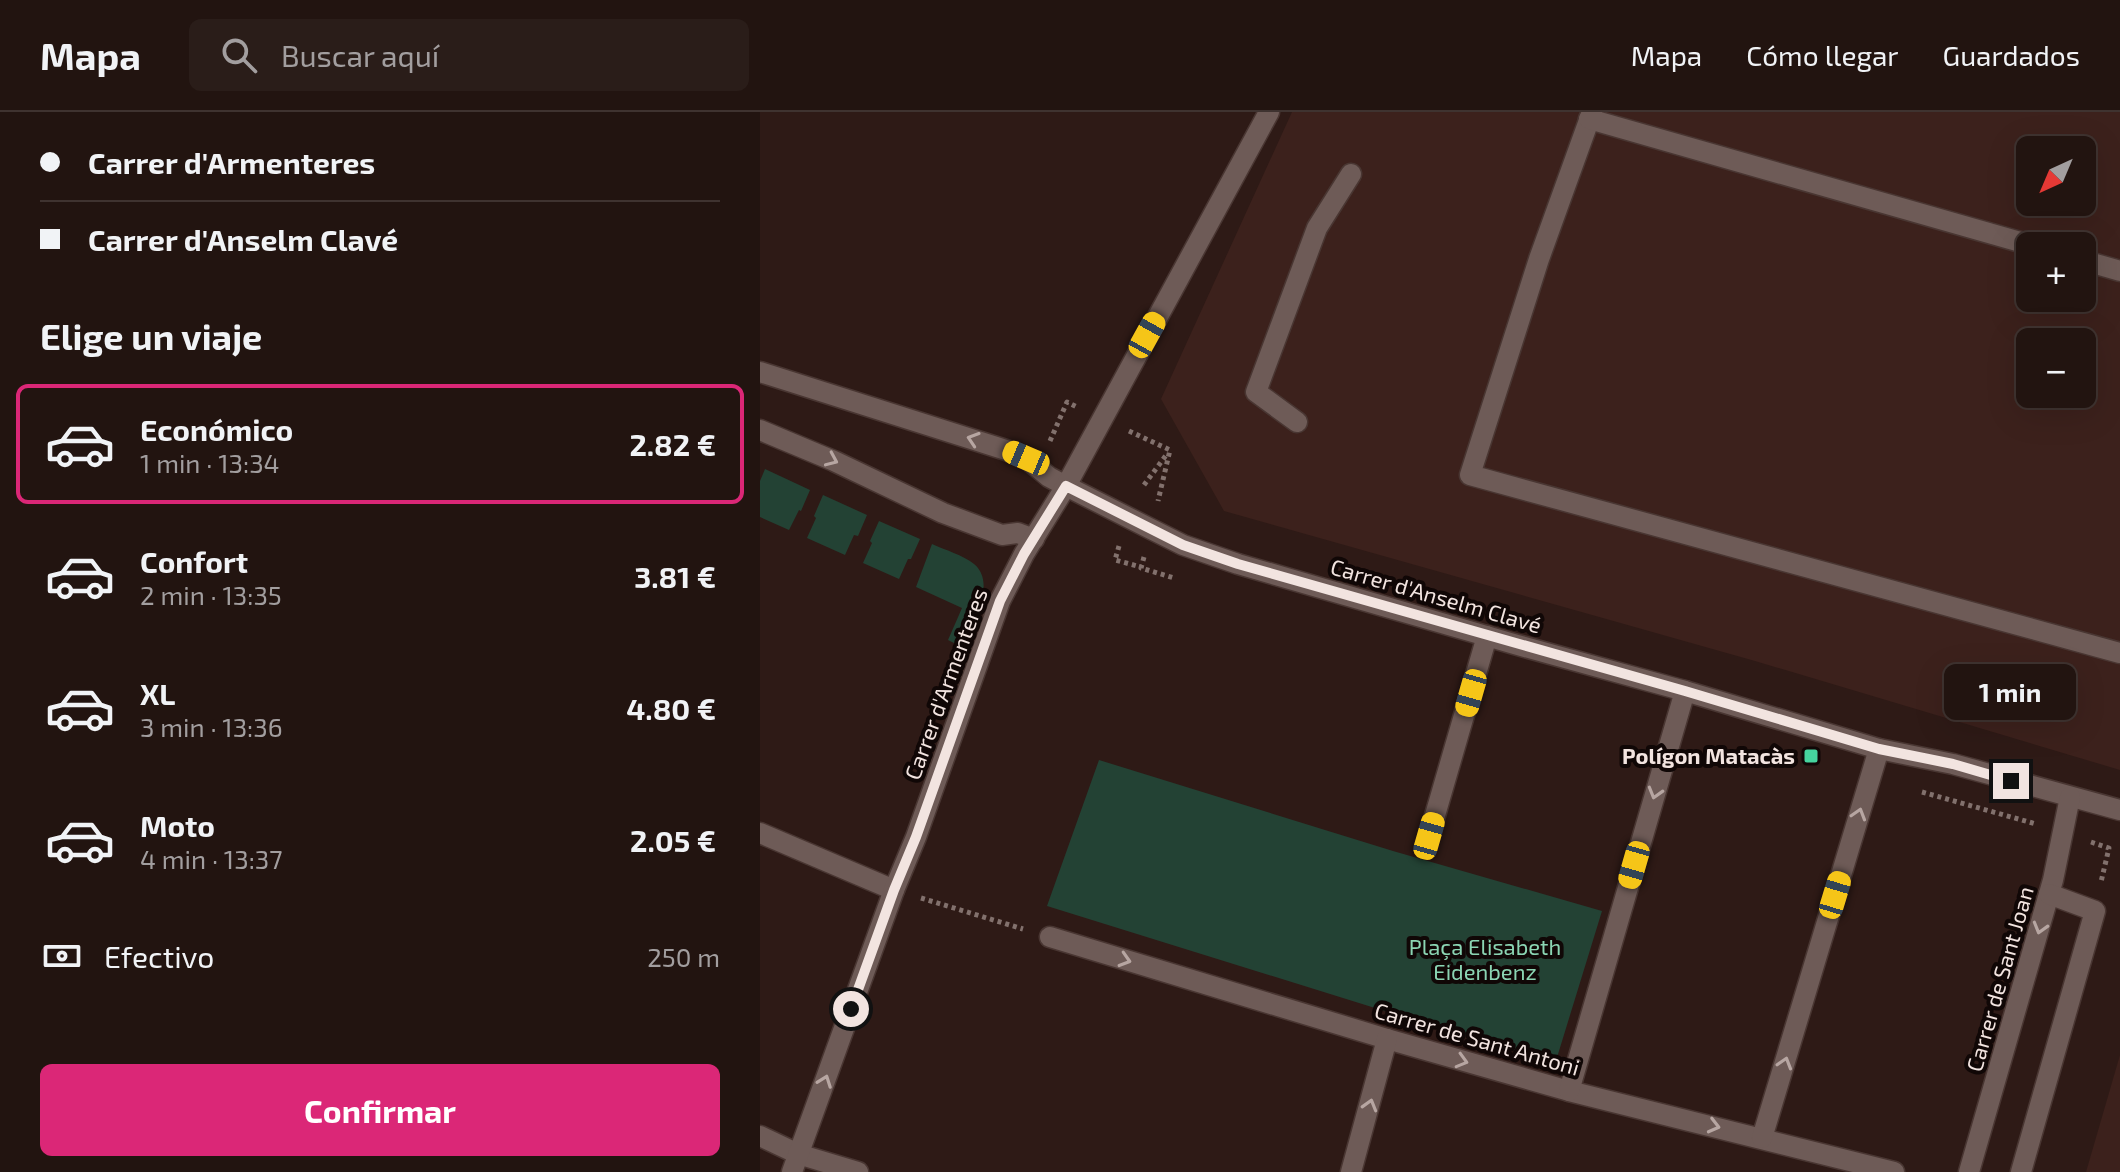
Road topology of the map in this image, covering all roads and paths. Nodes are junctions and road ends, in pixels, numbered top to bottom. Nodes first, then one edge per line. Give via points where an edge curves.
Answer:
1 (1269, 112) edge
2 (1591, 116) edge
3 (1351, 174) dead end
4 (2016, 241) edge
5 (2096, 264) edge
6 (2120, 271) edge
7 (760, 372) edge
8 (1080, 408) dead end
9 (1297, 422) dead end
10 (1120, 427) dead end
11 (760, 430) edge
12 (1048, 446) dead end
13 (1170, 450) junction
14 (1144, 485) dead end
15 (1066, 486) junction
16 (1160, 494) dead end
17 (1034, 539) junction
18 (1119, 546) dead end
19 (1144, 555) dead end
20 (1141, 567) junction
21 (1172, 577) dead end
22 (1487, 636) junction
23 (2120, 653) edge
24 (1685, 691) junction
25 (1879, 749) junction
26 (1933, 795) dead end
27 (2070, 797) junction
28 (2120, 810) edge
29 (2043, 827) dead end
30 (760, 833) edge
31 (1429, 836) dead end
32 (2080, 838) dead end
33 (2099, 888) dead end
34 (894, 890) junction
35 (2049, 894) junction
36 (1050, 937) joint
37 (1387, 1039) junction
38 (1569, 1091) junction
39 (760, 1136) edge
40 (1762, 1138) junction
41 (795, 1163) edge
42 (858, 1172) edge
43 (1351, 1172) edge
44 (1894, 1172) edge
45 (1969, 1172) edge
46 (2021, 1172) edge

1 - 15 street, Carrer d'Armenteres
2 - 4 street
2 - 23 street via 1470,475
3 - 9 street via 1317,228 1256,392
5 - 6 street
15 -> 7 street, Carrer d'Anselm Clavé via 1006,450
8 - 12 path via 1067,402
10 - 13 path
11 -> 17 street via 943,513 1002,535
13 - 14 path
13 - 16 path
15 - 17 street, Carrer d'Armenteres
15 - 22 street, Carrer d'Anselm Clavé via 1204,553
17 - 34 street, Carrer d'Armenteres via 1000,601
18 - 20 path via 1115,560
19 - 20 path
20 - 21 path
22 - 24 street, Carrer d'Anselm Clavé
22 - 31 street
24 - 25 street, Carrer d'Anselm Clavé
24 -> 38 street
25 - 27 street, Carrer d'Anselm Clavé
40 -> 25 street
26 - 29 path
27 - 28 street, Carrer d'Anselm Clavé
27 - 35 street, Carrer de Sant Joan
30 - 34 street
32 - 33 path via 2109,848
34 - 36 path
41 -> 34 street, Carrer d'Armenteres
35 -> 45 street, Carrer de Sant Joan
35 - 46 street via 2095,911
36 -> 37 street, Carrer de Sant Antoni
37 -> 38 street, Carrer de Sant Antoni
43 -> 37 street
38 -> 40 street, Carrer de Sant Antoni
39 - 41 street
40 - 44 street, Carrer de Sant Antoni
41 - 42 street

